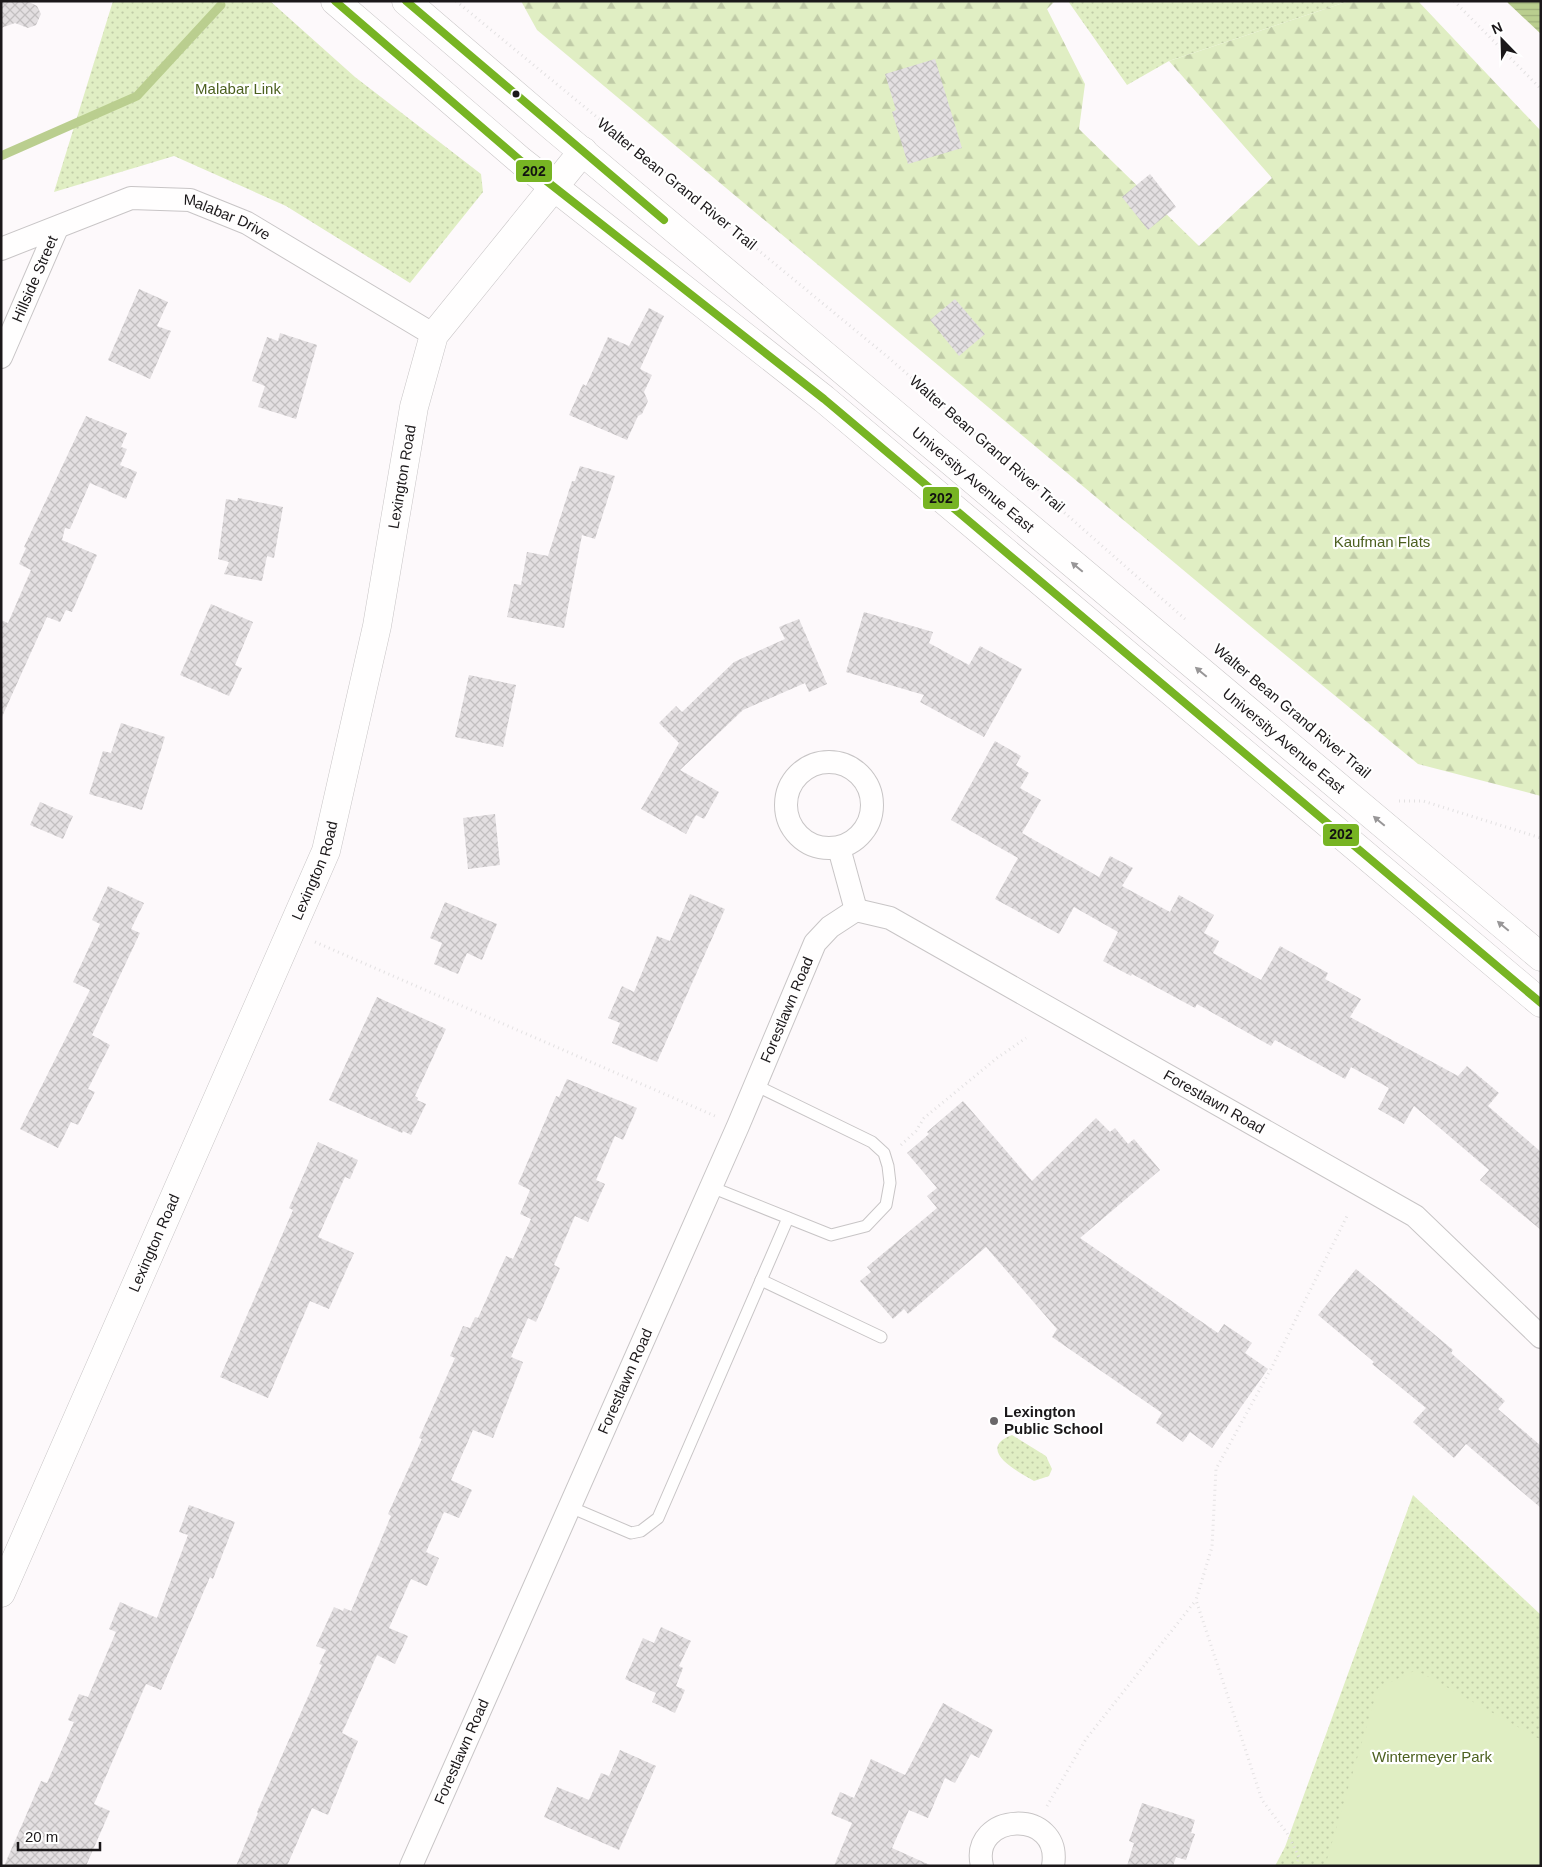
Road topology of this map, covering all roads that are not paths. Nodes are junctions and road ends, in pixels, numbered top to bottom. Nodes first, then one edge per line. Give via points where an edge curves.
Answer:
1 (335, 1) edge
2 (406, 1) edge
3 (583, 151) junction
4 (553, 186) junction
5 (57, 228) junction
6 (1, 249) edge
7 (434, 336) junction
8 (1, 357) edge
9 (839, 848) dead end
10 (856, 910) junction
11 (1541, 957) edge
12 (1541, 1003) edge
13 (755, 1085) junction
14 (711, 1187) junction
15 (788, 1218) junction
16 (762, 1280) junction
17 (881, 1337) dead end
18 (1541, 1337) edge
19 (570, 1507) junction
20 (1, 1593) edge
21 (411, 1866) edge
22 (982, 1866) edge
23 (1054, 1866) edge

1 - 4 main road
2 - 3 main road, University Avenue East
3 - 4 main road, Lexington Road
11 -> 3 main road, University Avenue East
4 - 7 main road, Lexington Road via 516,237
4 - 12 main road via 824,399
5 - 6 street, Malabar Drive
5 - 7 street, Malabar Drive via 131,198 190,200 247,223
5 - 8 street, Hillside Street
7 - 20 main road, Lexington Road via 414,407 377,626 326,850
9 - 10 street
10 - 13 street, Forestlawn Road via 830,927 815,943
10 - 18 street, Forestlawn Road via 890,918 1415,1216
13 - 14 street, Forestlawn Road
13 - 15 lane via 872,1142 884,1152 888,1166 890,1183 886,1205 866,1226 831,1235
14 - 15 lane
14 - 19 street, Forestlawn Road
15 - 16 lane
16 - 17 lane
16 - 19 lane via 658,1518 641,1531 631,1533
19 - 21 street, Forestlawn Road
22 - 23 street via 982,1848 988,1836 998,1828 1017,1822 1035,1826 1044,1833 1051,1843

